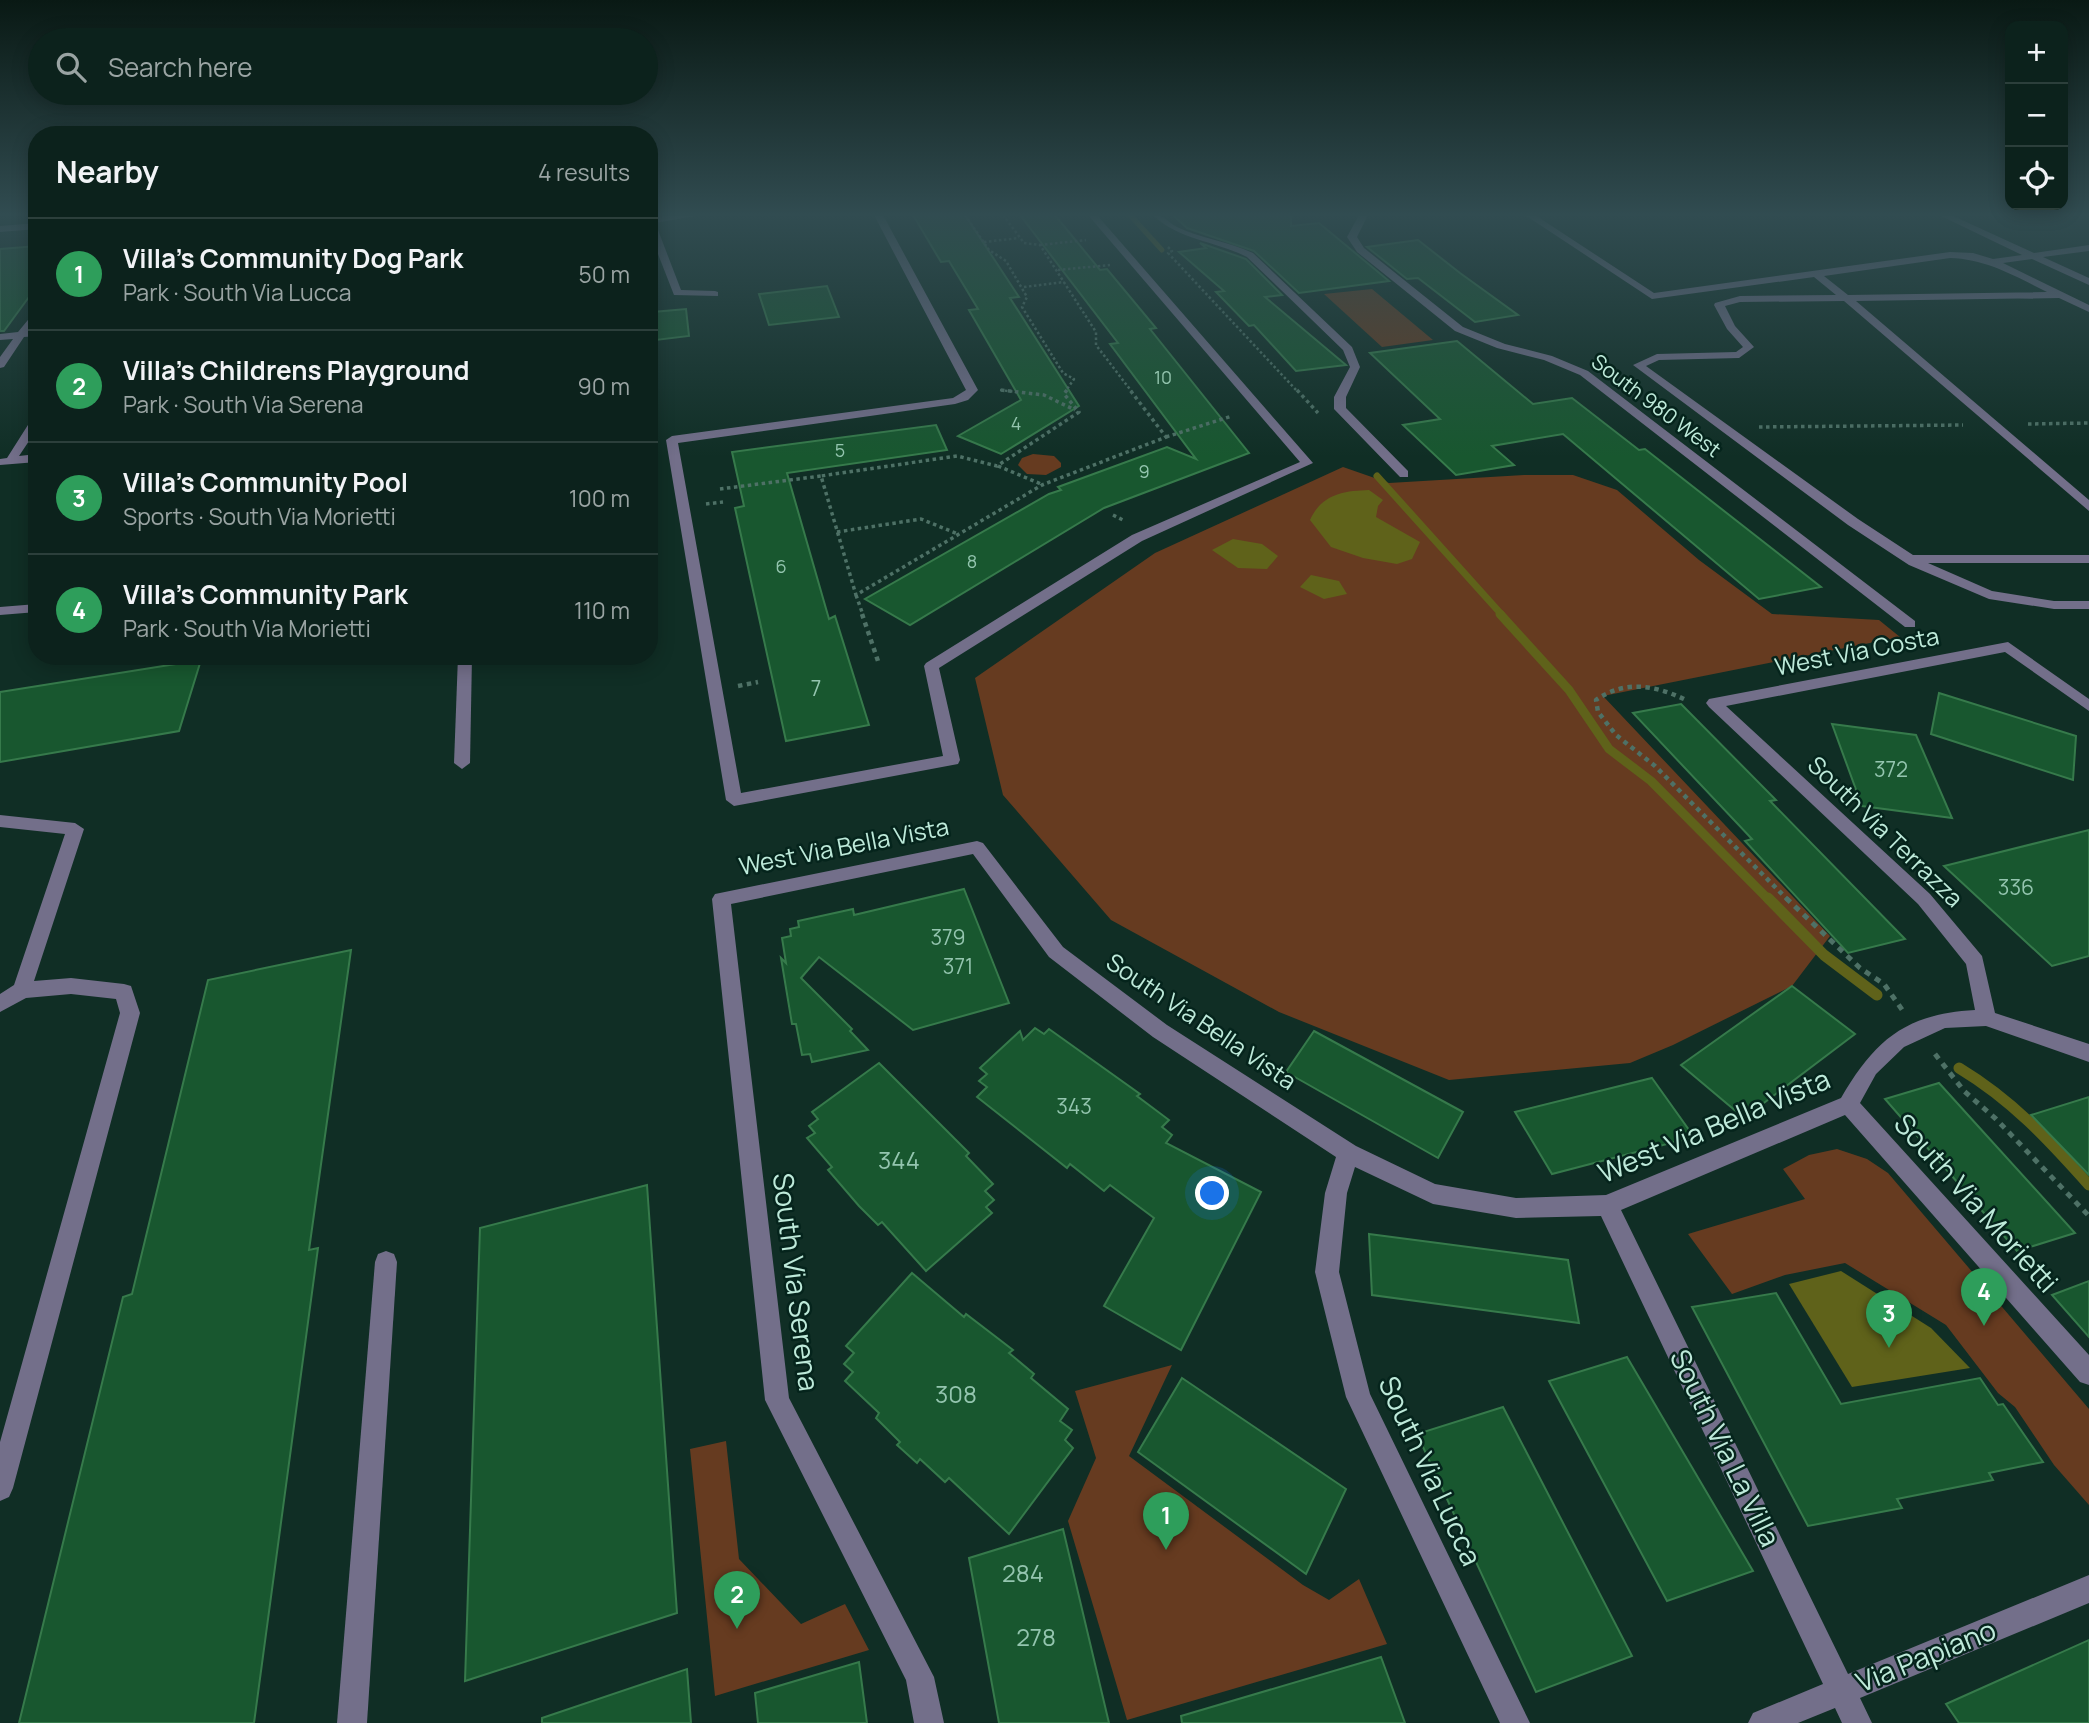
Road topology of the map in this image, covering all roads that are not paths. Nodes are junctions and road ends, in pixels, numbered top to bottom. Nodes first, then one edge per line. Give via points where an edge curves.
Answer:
1 (921, 295) edge
2 (1162, 295) edge
3 (1292, 295) edge
4 (1417, 295) edge
5 (1844, 295) edge
6 (2030, 295) edge
7 (2059, 295) edge
8 (1847, 298) junction
9 (2089, 309) edge
10 (28, 324) edge
11 (28, 334) edge
12 (20, 335) junction
13 (0, 337) edge
14 (0, 365) edge
15 (28, 431) edge
16 (28, 459) edge
17 (5, 462) edge
18 (1404, 474) dead end
19 (2089, 507) edge
20 (1910, 559) junction
21 (2089, 559) edge
22 (2089, 605) edge
23 (28, 609) edge
24 (0, 611) edge
25 (1909, 624) dead end
26 (465, 665) edge
27 (1714, 703) joint
28 (2089, 706) edge
29 (463, 763) dead end
30 (0, 821) edge
31 (977, 847) joint
32 (722, 899) joint
33 (22, 990) junction
34 (0, 1004) edge
35 (1986, 1018) junction
36 (2089, 1053) edge
37 (1847, 1104) junction
38 (1348, 1153) junction
39 (1433, 1194) joint
40 (1607, 1205) junction
41 (386, 1262) dead end
42 (2089, 1373) edge
43 (0, 1488) edge
44 (2089, 1589) edge
45 (1842, 1691) junction
46 (352, 1723) edge
47 (929, 1723) edge
48 (1515, 1723) edge
49 (1763, 1723) edge
50 (1857, 1723) edge
51 (1869, 1723) edge

1 - 2 street via 972,390 964,398 673,440 734,800 952,760 930,666 1137,538 1307,463
3 - 18 street via 1348,349 1355,367 1340,397 1340,409
4 - 25 street, South 980 West via 1460,329 1584,373
5 - 8 street
6 - 8 street
7 - 9 street
8 - 19 street
8 - 20 street via 1740,299 1719,305 1749,347 1739,355 1657,357 1638,365
10 - 12 street
11 - 12 street
12 - 13 street
12 - 14 street
15 - 17 street
16 - 17 street
20 - 21 street
20 - 22 street via 1989,594 2054,605
23 - 24 street
26 - 29 street
27 - 28 street, West Via Costa via 2008,647
27 - 35 street, South Via Terrazza via 1924,899 1975,961
30 - 33 street via 75,829
31 - 32 street, West Via Bella Vista
31 - 38 street, South Via Bella Vista via 1056,952 1160,1031
32 - 47 street, South Via Serena via 777,1399 920,1677
33 - 34 street
33 - 43 street via 71,986 124,992 130,1013
35 - 36 street
35 - 37 street, West Via Bella Vista via 1943,1020 1897,1041 1869,1068
37 - 40 street, West Via Bella Vista
37 - 42 street, South Via Morietti
38 - 39 street, South Via Bella Vista
38 - 48 street, South Via Lucca via 1336,1193 1327,1272 1357,1398
39 - 40 street, West Via Bella Vista via 1516,1208
40 - 45 street, South Via La Villa
41 - 46 street
44 - 45 street, Via Papiano
45 - 49 street, Via Papiano
45 - 50 street, South Via La Villa
45 - 51 street, South Via La Villa

